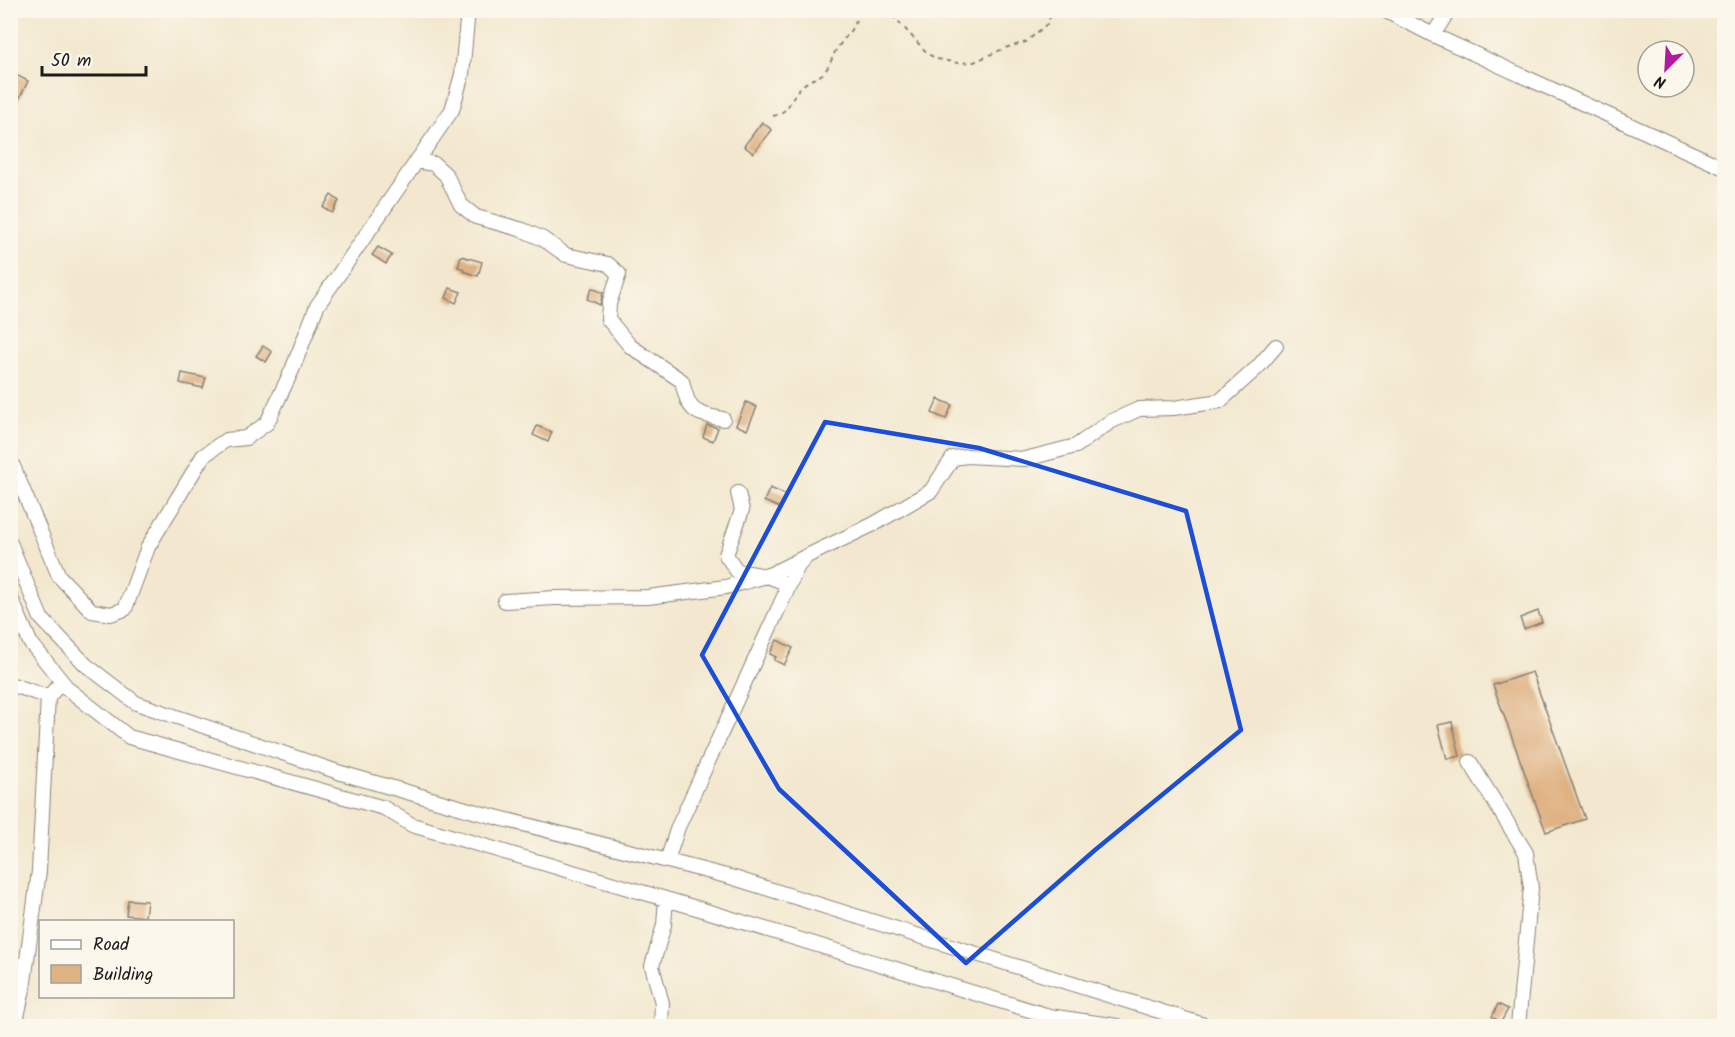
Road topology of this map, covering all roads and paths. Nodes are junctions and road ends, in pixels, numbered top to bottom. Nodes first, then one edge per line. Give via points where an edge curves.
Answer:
1 (468, 10) edge
2 (859, 10) edge
3 (885, 10) edge
4 (1053, 10) edge
5 (1384, 10) edge
6 (1449, 10) edge
7 (1433, 35) junction
8 (773, 116) dead end
9 (416, 161) junction
10 (1725, 168) edge
11 (1276, 346) dead end
12 (723, 419) dead end
13 (10, 459) edge
14 (738, 493) dead end
15 (10, 543) edge
16 (807, 556) junction
17 (767, 576) junction
18 (786, 593) junction
19 (10, 596) edge
20 (505, 602) dead end
21 (62, 682) junction
22 (10, 684) edge
23 (48, 697) junction
24 (1470, 762) dead end
25 (667, 861) junction
26 (666, 899) junction
27 (15, 1026) edge
28 (661, 1026) edge
29 (1117, 1026) edge
30 (1207, 1026) edge
31 (1518, 1026) edge

1 - 9 street via 462,74 452,110
2 - 8 path via 854,26 822,74 801,87 782,114
3 - 4 path via 928,54 958,63 974,62 1026,42 1047,24
5 - 7 street
6 - 7 street
7 - 10 street
9 - 12 street via 434,164 446,175 461,205 477,217 524,230 566,255 608,264 619,274 608,319 630,346 682,381 686,400 699,414
9 - 13 street via 317,306 267,423 246,438 225,440 203,456 148,547 125,609 111,615 92,611 59,576
11 - 16 street via 1220,401 1139,410 1110,422 1076,446 1025,459 953,458 931,491
14 - 17 street via 742,510 726,555 737,571
15 - 25 street via 41,618 86,665 136,703 341,773
16 - 17 street
16 - 18 street
17 - 18 street via 783,582
17 - 20 street via 726,587 648,597
18 - 25 street via 678,827
19 - 21 street via 30,642
21 - 23 street
21 - 26 street via 129,737 384,808 412,825
22 - 23 street
23 - 27 street via 39,871
24 - 31 street via 1526,853 1531,888
25 - 30 street via 734,878
26 - 28 street via 664,925 652,966 662,1003
26 - 29 street via 1048,1016

